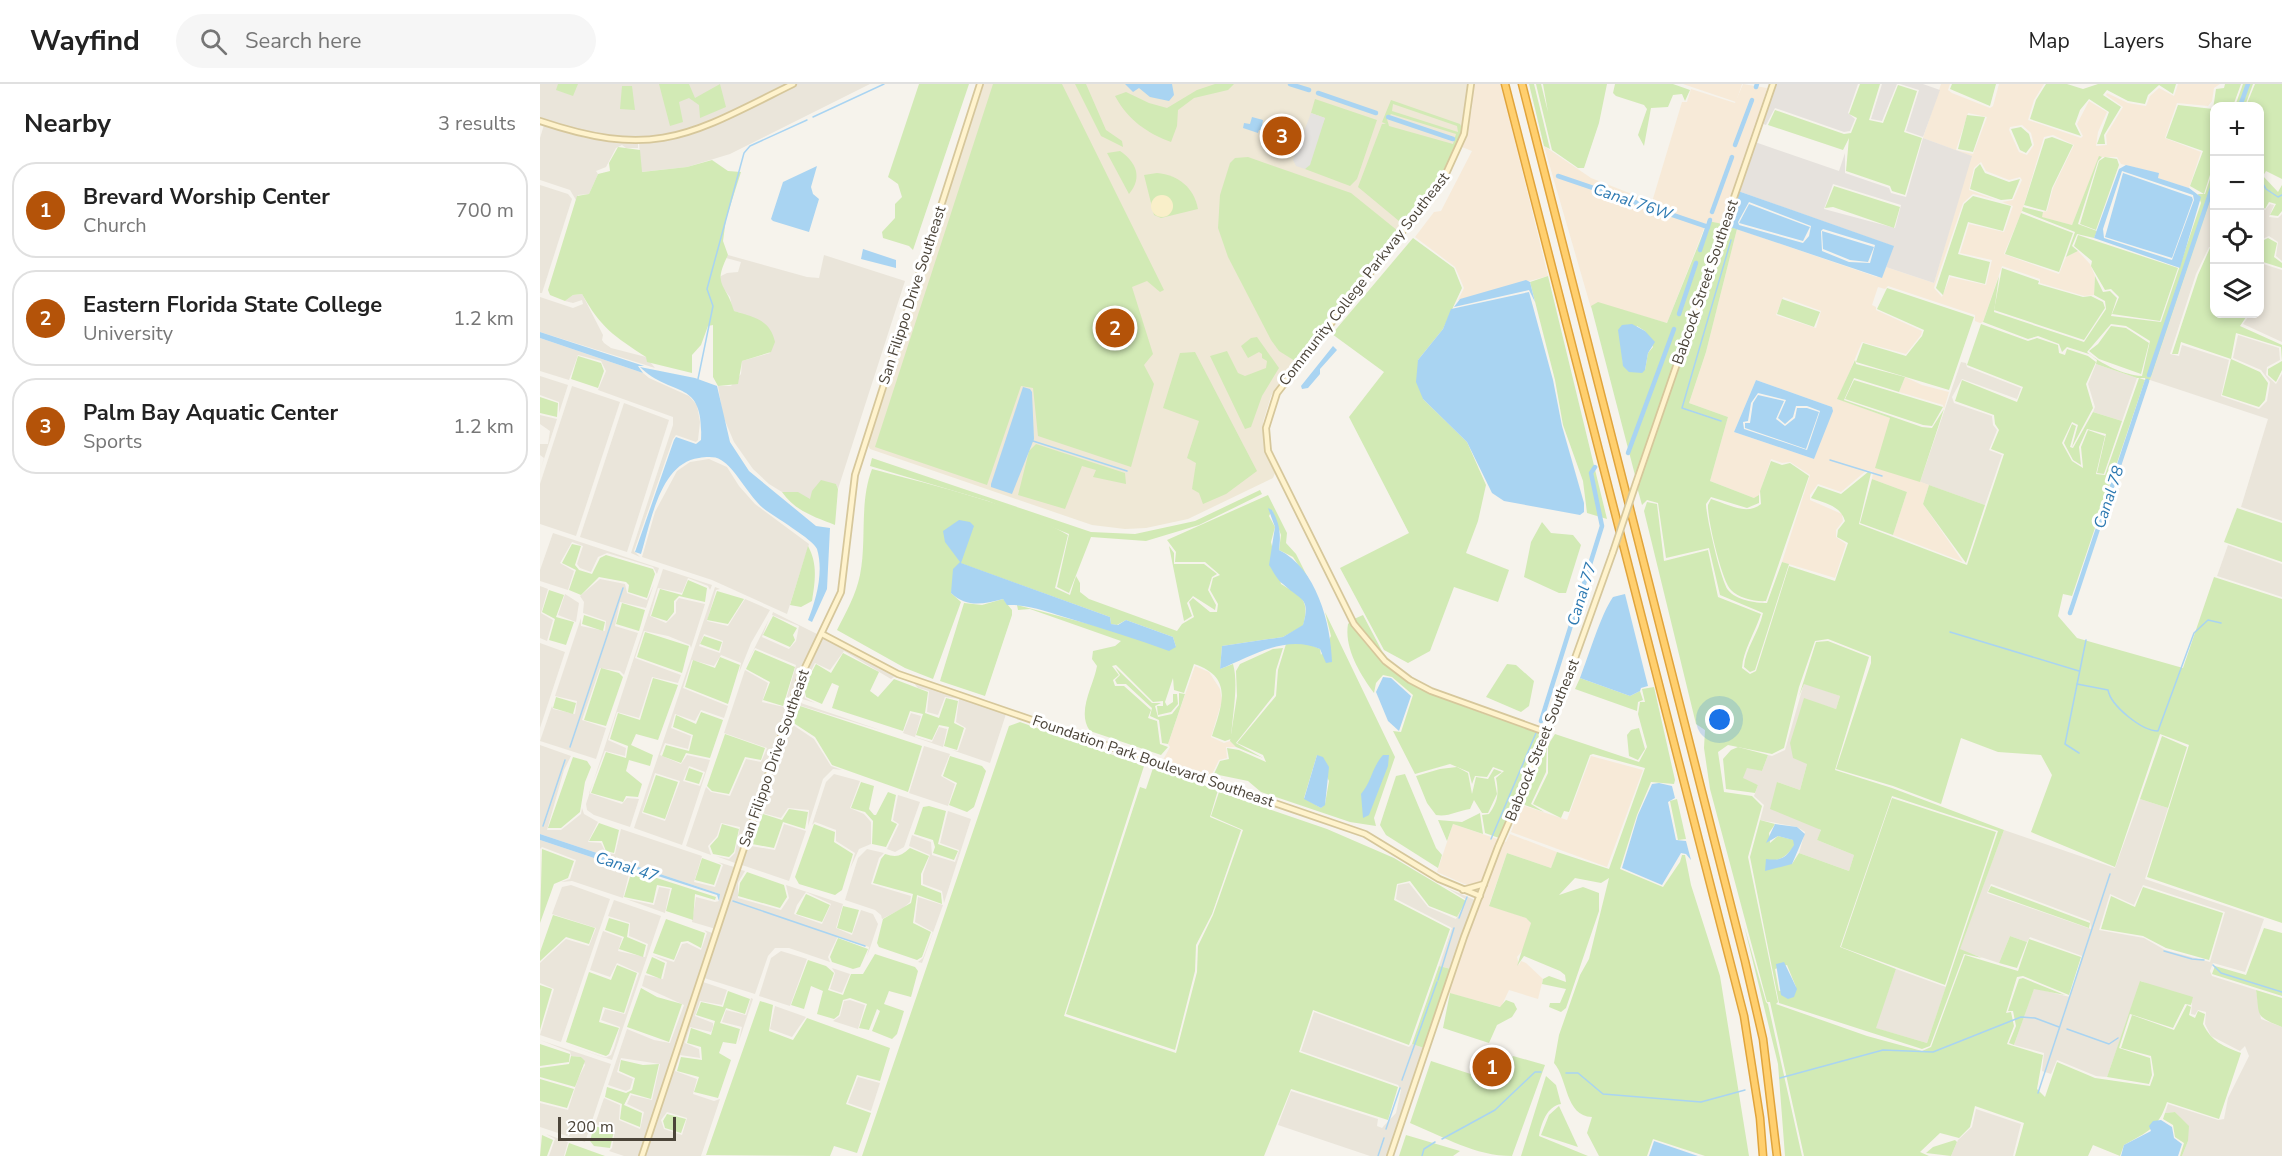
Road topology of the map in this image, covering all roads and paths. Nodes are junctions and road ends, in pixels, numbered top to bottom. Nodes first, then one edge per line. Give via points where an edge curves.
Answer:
1 (794, 84) edge
2 (980, 84) edge
3 (1471, 84) edge
4 (1505, 84) edge
5 (1522, 84) edge
6 (1773, 84) edge
7 (540, 121) edge
8 (822, 634) junction
9 (1548, 733) junction
10 (1484, 884) junction
11 (1463, 890) junction
12 (1480, 896) junction
13 (642, 1156) edge
14 (1390, 1156) edge
15 (1763, 1156) edge
16 (1777, 1156) edge

1 - 7 street via 710,125 662,139 611,140
2 - 8 street, San Filippo Drive Southeast via 855,475 841,592
3 - 9 street, Community College Parkway Southeast via 1464,134 1444,178 1277,393 1266,428 1268,452 1354,624 1378,654 1403,676 1431,691
4 - 15 highway via 1744,1016
5 - 16 highway via 1745,961 1763,1039
6 - 9 street, Babcock Street Southeast, bridge
8 - 11 street, Foundation Park Boulevard Southeast via 898,674 1365,834
8 - 13 street, San Filippo Drive Southeast via 801,676
9 - 10 street, Babcock Street Southeast
10 - 11 street
10 - 12 street, Babcock Street Southeast
11 - 12 street, Foundation Park Boulevard Southeast
12 - 14 street, Babcock Street Southeast

